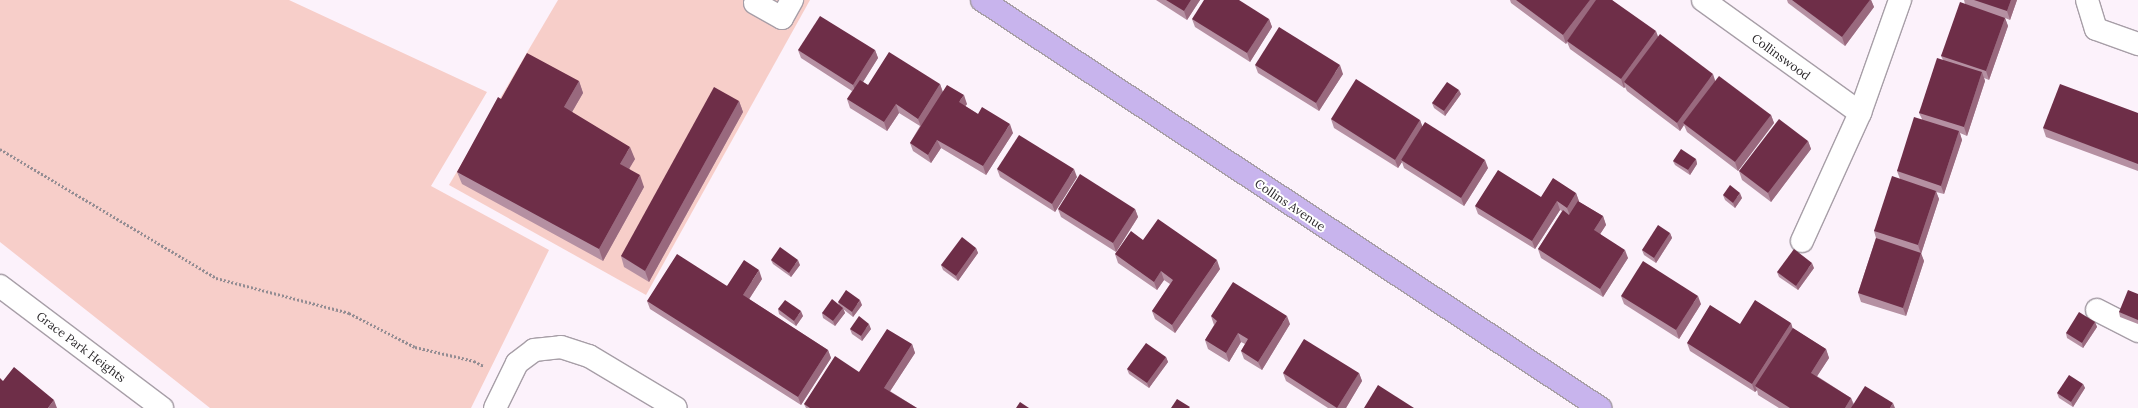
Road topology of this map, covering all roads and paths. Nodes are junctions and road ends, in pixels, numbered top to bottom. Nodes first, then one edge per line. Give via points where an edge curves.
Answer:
1 (792, 0) edge
2 (982, 0) edge
3 (1703, 0) edge
4 (1900, 0) edge
5 (2087, 0) edge
6 (754, 3) dead end
7 (2138, 44) edge
8 (1860, 113) junction
9 (0, 149) edge
10 (1802, 241) dead end
11 (0, 286) edge
12 (2097, 310) dead end
13 (2138, 331) edge
14 (508, 380) junction
15 (162, 408) edge
16 (495, 408) edge
17 (676, 408) edge
18 (1600, 408) edge

1 - 6 street via 782,18
2 - 18 main road, Collins Avenue
3 - 8 street, Collinswood
4 - 8 street
5 - 7 street via 2096,29
8 - 10 street
9 - 14 path via 216,278 349,313 415,347 474,361
11 - 15 street, Grace Park Heights
12 - 13 street
14 - 16 street
14 - 17 street via 517,363 534,350 561,347 589,356

